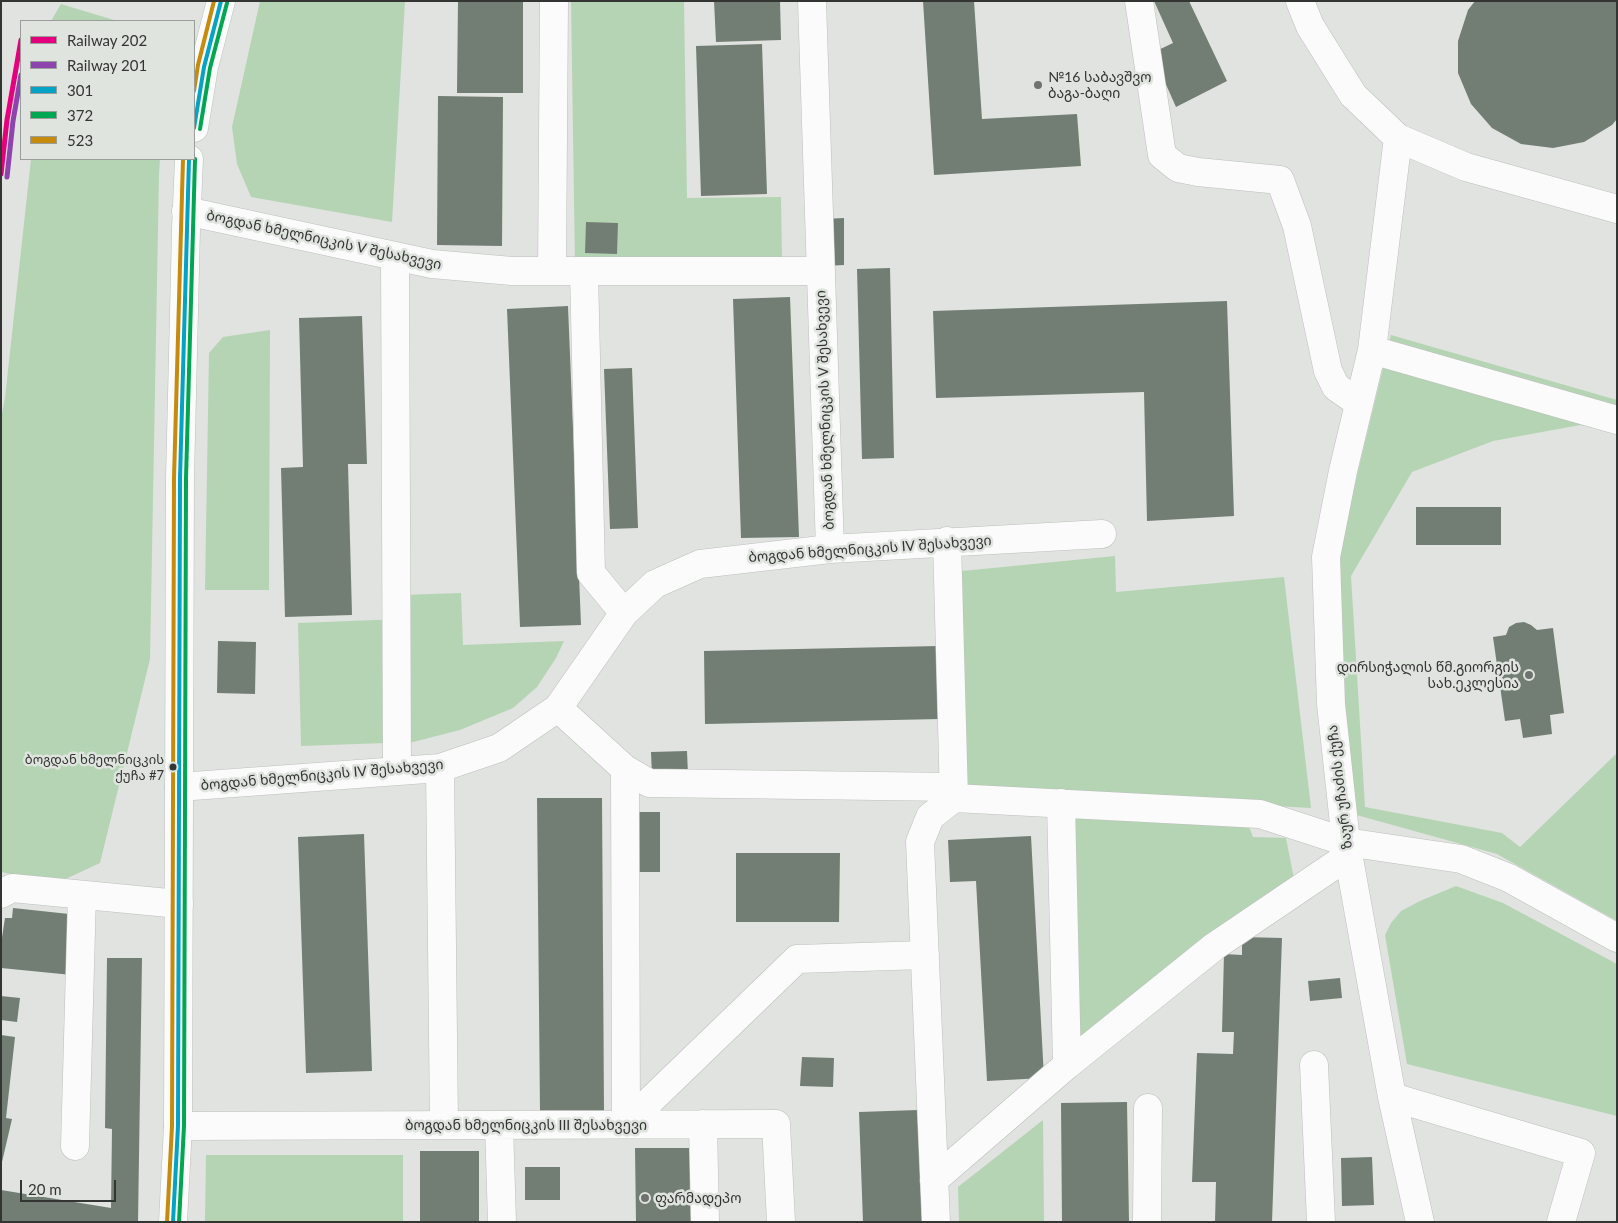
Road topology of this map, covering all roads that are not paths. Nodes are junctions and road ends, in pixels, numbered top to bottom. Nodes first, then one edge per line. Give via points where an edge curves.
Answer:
1 (221, 1) edge
2 (554, 1) edge
3 (812, 1) edge
4 (1139, 1) edge
5 (1300, 1) edge
6 (195, 122) edge
7 (1398, 138) junction
8 (189, 160) edge
9 (1617, 209) edge
10 (186, 210) junction
11 (395, 256) junction
12 (552, 271) junction
13 (584, 271) junction
14 (821, 271) junction
15 (1372, 350) junction
16 (1359, 403) junction
17 (1617, 420) edge
18 (1102, 534) dead end
19 (947, 541) junction
20 (830, 549) junction
21 (624, 613) junction
22 (558, 708) junction
23 (440, 768) junction
24 (625, 769) junction
25 (397, 771) junction
26 (179, 787) junction
27 (954, 792) junction
28 (1061, 804) junction
29 (1347, 849) junction
30 (7, 891) edge
31 (82, 895) junction
32 (179, 904) junction
33 (1617, 938) edge
34 (925, 955) junction
35 (1314, 1064) dead end
36 (1067, 1065) junction
37 (1392, 1097) junction
38 (1148, 1108) dead end
39 (626, 1124) junction
40 (703, 1124) junction
41 (444, 1125) junction
42 (499, 1125) junction
43 (178, 1126) junction
44 (75, 1146) dead end
45 (934, 1180) junction
46 (173, 1222) edge
47 (502, 1222) edge
48 (705, 1222) edge
49 (781, 1222) edge
50 (936, 1222) edge
51 (1147, 1222) edge
52 (1320, 1222) edge
53 (1420, 1222) edge
54 (1561, 1222) edge

1 - 6 street via 204,67
2 - 12 street
3 - 14 street, ბოგდან ხმელნიცკის V შესახვევი
4 - 16 street via 1162,156 1178,168 1280,180 1296,226 1328,372 1336,387
5 - 7 street via 1310,26 1353,95
7 - 9 street via 1466,167
7 - 15 street, ზაურ უჩაძის ქუჩა
8 - 10 street
10 - 11 street, ბოგდან ხმელნიცკის V შესახვევი
10 - 26 street via 180,478
11 - 12 street, ბოგდან ხმელნიცკის V შესახვევი via 432,264
11 - 25 street
12 - 13 street, ბოგდან ხმელნიცკის V შესახვევი
13 - 14 street, ბოგდან ხმელნიცკის V შესახვევი
13 - 21 street via 590,573
14 - 20 street, ბოგდან ხმელნიცკის V შესახვევი
15 - 16 street, ზაურ უჩაძის ქუჩა
15 - 17 street
16 - 29 street, ზაურ უჩაძის ქუჩა via 1326,558 1330,704
18 - 19 street, ბოგდან ხმელნიცკის IV შესახვევი
19 - 20 street, ბოგდან ხმელნიცკის IV შესახვევი
19 - 27 street
20 - 21 street, ბოგდან ხმელნიცკის IV შესახვევი via 700,564 655,584
21 - 22 street, ბოგდან ხმელნიცკის IV შესახვევი
22 - 23 street, ბოგდან ხმელნიცკის IV შესახვევი via 499,748
22 - 24 street
23 - 25 street, ბოგდან ხმელნიცკის IV შესახვევი
23 - 41 street
24 - 27 street via 649,783
24 - 39 street
25 - 26 street, ბოგდან ხმელნიცკის IV შესახვევი
26 - 32 street
27 - 28 street
27 - 34 street via 930,817 920,842
28 - 29 street via 1260,814
28 - 36 street
29 - 33 street via 1461,860 1509,878
29 - 36 street via 1215,946
29 - 37 street, ზაურ უჩაძის ქუჩა
30 - 31 street
31 - 32 street
31 - 44 street
32 - 43 street
34 - 39 street via 797,959
34 - 45 street
35 - 52 street
36 - 45 street
37 - 53 street, ზაურ უჩაძის ქუჩა
37 - 54 street via 1581,1152
38 - 51 street
39 - 40 street, ბოგდან ხმელნიცკის III შესახვევი
39 - 42 street, ბოგდან ხმელნიცკის III შესახვევი
40 - 48 street
40 - 49 street, ბოგდან ხმელნიცკის III შესახვევი via 776,1124
41 - 42 street, ბოგდან ხმელნიცკის III შესახვევი
41 - 43 street, ბოგდან ხმელნიცკის III შესახვევი
42 - 47 street
43 - 46 street
45 - 50 street

